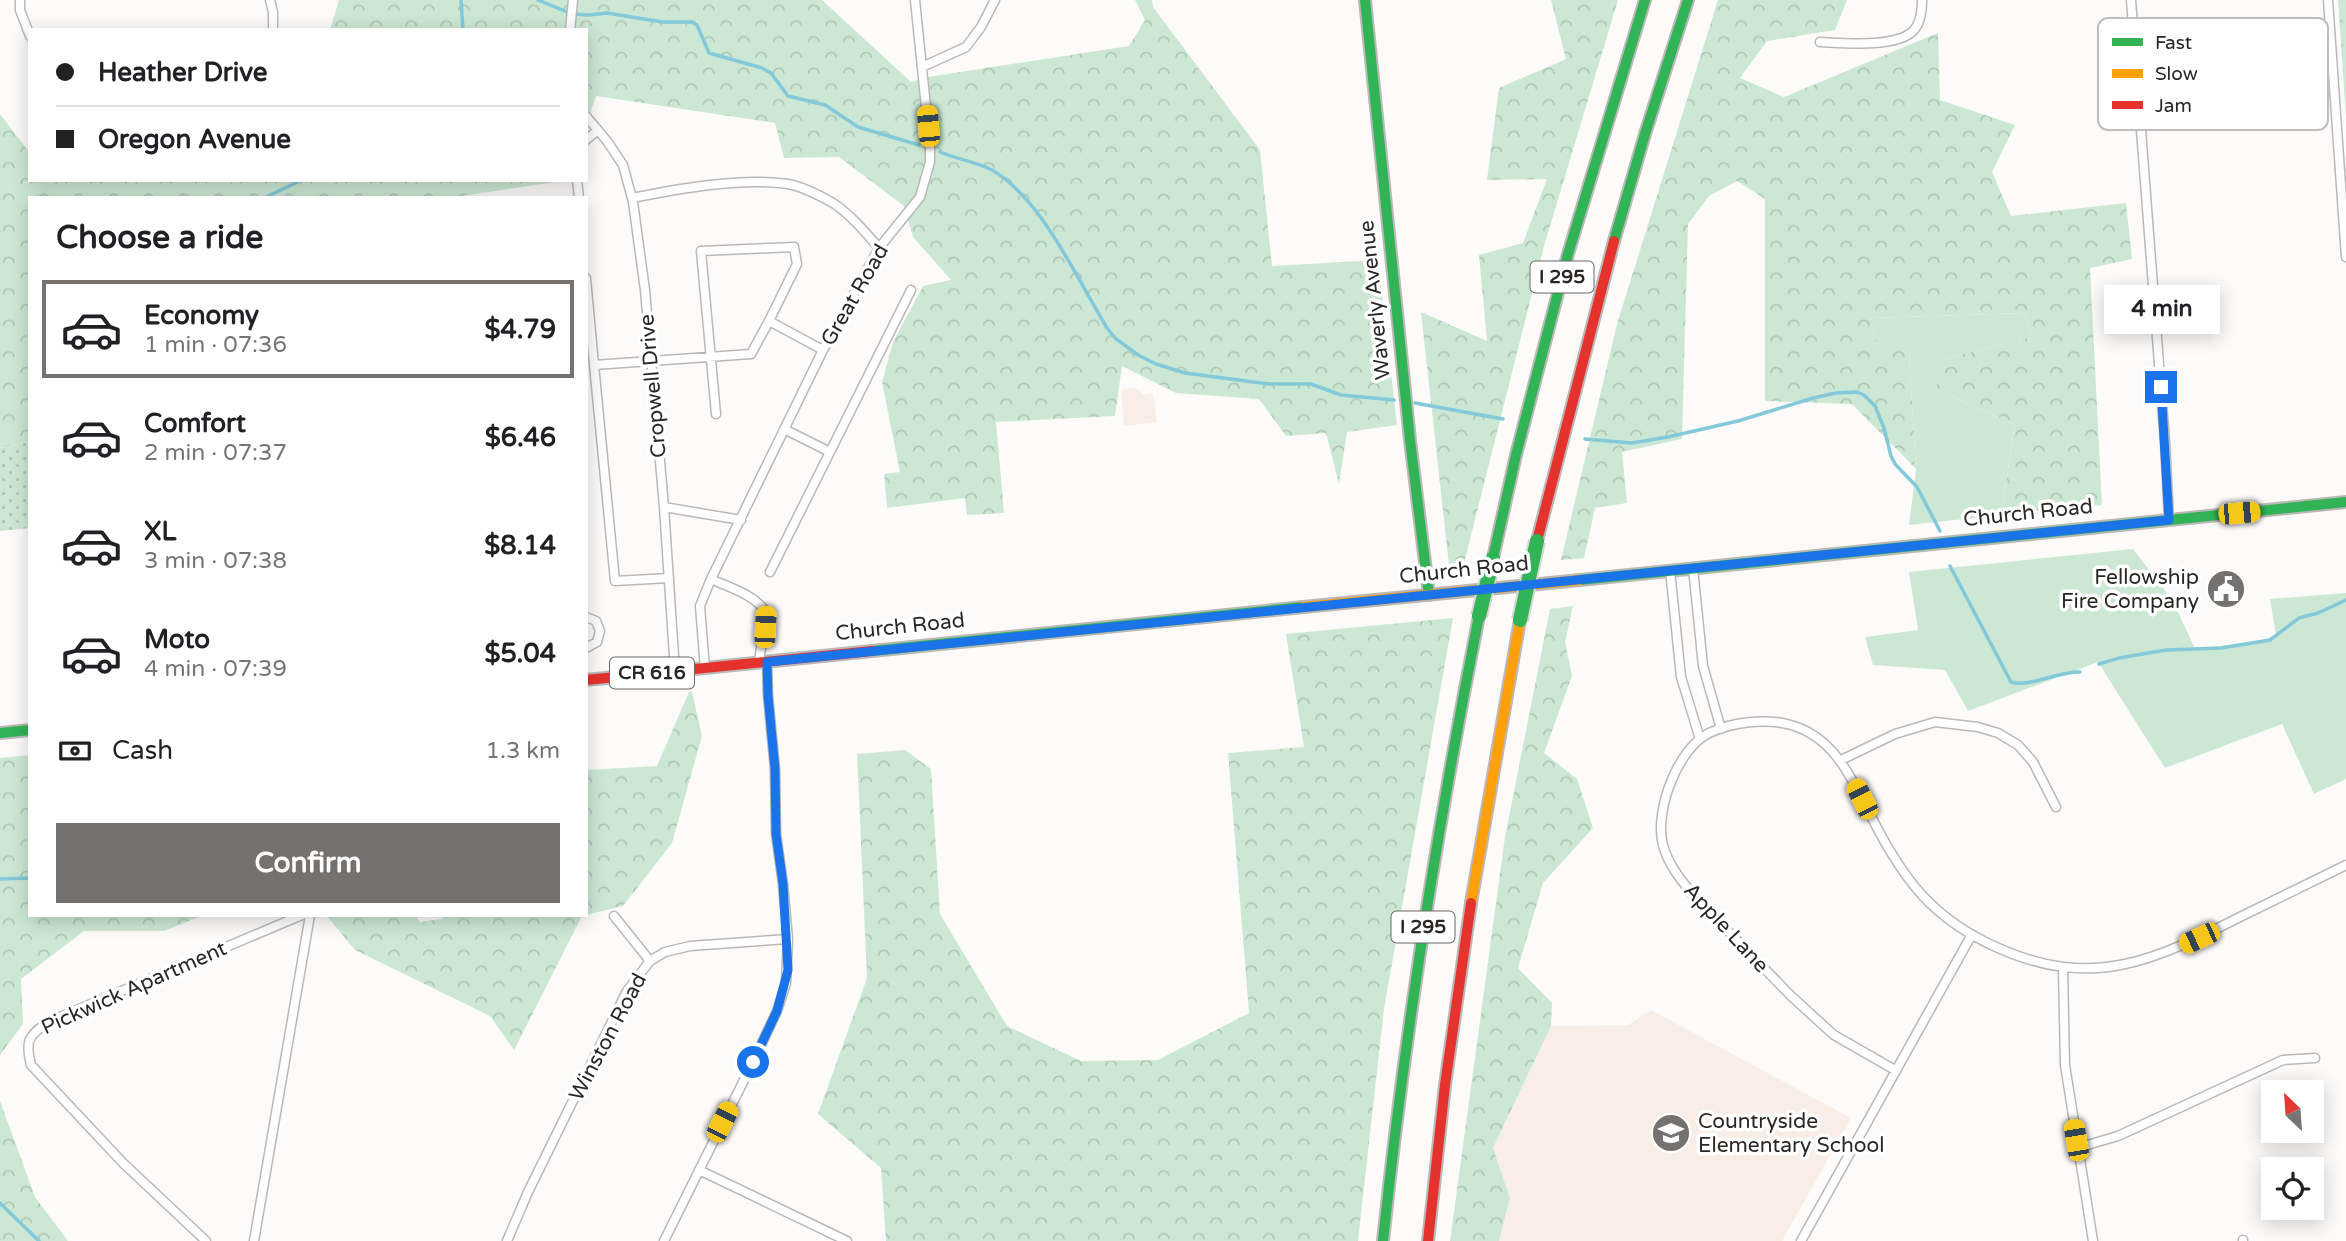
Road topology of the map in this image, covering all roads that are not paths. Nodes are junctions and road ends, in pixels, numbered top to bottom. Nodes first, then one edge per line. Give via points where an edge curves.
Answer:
1 (20, 0) edge
2 (270, 0) edge
3 (573, 0) edge
4 (915, 0) edge
5 (995, 0) edge
6 (1365, 0) edge
7 (1645, 0) edge
8 (1688, 0) edge
9 (1922, 0) edge
10 (2131, 0) edge
11 (2328, 0) edge
12 (2132, 18) edge
13 (273, 28) edge
14 (570, 28) edge
15 (28, 31) edge
16 (1820, 42) dead end
17 (922, 67) junction
18 (588, 118) edge
19 (598, 130) junction
20 (2141, 130) edge
21 (588, 138) edge
22 (632, 198) junction
23 (879, 248) junction
24 (2346, 257) edge
25 (911, 290) dead end
26 (588, 300) edge
27 (769, 321) junction
28 (823, 350) junction
29 (710, 357) junction
30 (650, 361) junction
31 (594, 365) junction
32 (716, 414) dead end
33 (784, 429) junction
34 (830, 453) junction
35 (2346, 502) edge
36 (664, 507) junction
37 (741, 520) junction
38 (2169, 520) junction
39 (1693, 568) junction
40 (1671, 570) junction
41 (770, 572) dead end
42 (669, 578) junction
43 (711, 579) junction
44 (1429, 595) junction
45 (588, 618) edge
46 (588, 647) edge
47 (763, 662) junction
48 (705, 669) junction
49 (675, 671) junction
50 (588, 680) edge
51 (1721, 729) junction
52 (28, 730) edge
53 (0, 733) edge
54 (1700, 739) junction
55 (1840, 760) junction
56 (2056, 807) dead end
57 (2346, 865) edge
58 (614, 916) dead end
59 (297, 917) edge
60 (310, 917) edge
61 (1971, 936) junction
62 (788, 939) junction
63 (650, 961) junction
64 (2063, 968) junction
65 (2315, 1058) dead end
66 (1895, 1070) junction
67 (2077, 1148) junction
68 (699, 1170) junction
69 (205, 1241) edge
70 (254, 1241) edge
71 (507, 1241) edge
72 (664, 1241) edge
73 (847, 1241) edge
74 (1383, 1241) edge
75 (1428, 1241) edge
76 (1801, 1241) edge
77 (2093, 1241) edge

1 - 15 street
2 - 13 street
3 - 14 street
4 - 17 street, Great Road
5 - 17 street via 966,47
6 - 44 main road, Waverly Avenue
7 - 74 main road, I 295, bridge via 1557,295 1479,617 1418,954
8 - 75 main road, I 295, bridge via 1596,306 1520,620 1457,984
9 - 16 street via 1916,30 1906,37 1890,42
10 - 12 street
11 - 24 street
17 - 23 street, Great Road via 928,172 920,197
18 - 19 street, Cropwell Drive
19 - 21 street
19 - 22 street, Cropwell Drive via 623,165
20 - 38 street
22 - 23 street via 715,186 789,184 834,204
22 - 30 street, Cropwell Drive
23 - 28 street, Great Road
25 - 34 street
26 - 31 street
27 - 28 street
27 - 29 street via 751,354
27 - 29 street via 797,264 794,247 701,251
28 - 33 street, Great Road
29 - 30 street
29 - 32 street
30 - 31 street
30 - 36 street, Cropwell Drive
31 - 42 street via 615,581
33 - 34 street
33 - 37 street, Great Road
34 - 41 street
35 - 38 main road, Church Road / CR 616
36 - 37 street
36 - 42 street, Cropwell Drive
37 - 43 street, Great Road
38 - 39 main road, Church Road / CR 616
39 - 40 main road, Church Road / CR 616
39 - 51 street via 1703,666
40 - 44 main road, Church Road / CR 616
40 - 54 street via 1681,677
42 - 49 street, Cropwell Drive
43 - 47 street via 749,596 766,612
43 - 48 street, Great Road via 700,606
44 - 47 main road, Church Road / CR 616
45 - 46 street via 596,621 600,631 597,642
47 - 48 main road, Church Road / CR 616
47 - 62 street
48 - 49 main road, Church Road / CR 616
49 - 50 main road, Church Road / CR 616
51 - 54 street
51 - 55 street via 1753,722 1791,725 1815,736
52 - 53 main road
54 - 66 street, Apple Lane via 1673,777 1661,821 1663,845 1679,877 1813,1016 1835,1035
55 - 56 street via 1895,734 1935,722 1978,727 2018,745 2033,762
55 - 61 street via 1908,878 1937,912
57 - 64 street via 2155,957 2111,967
58 - 63 street
59 - 69 street, Pickwick Apartment via 48,1022 33,1033 27,1048 31,1065
60 - 70 street
61 - 64 street
61 - 66 street
62 - 63 street, Winston Road via 690,946 665,951
62 - 68 street via 788,970 779,1004
63 - 71 street, Winston Road via 627,991
64 - 67 street via 2065,1065
65 - 67 street via 2283,1060 2118,1136
66 - 76 street
67 - 77 street
68 - 72 street
68 - 73 street

